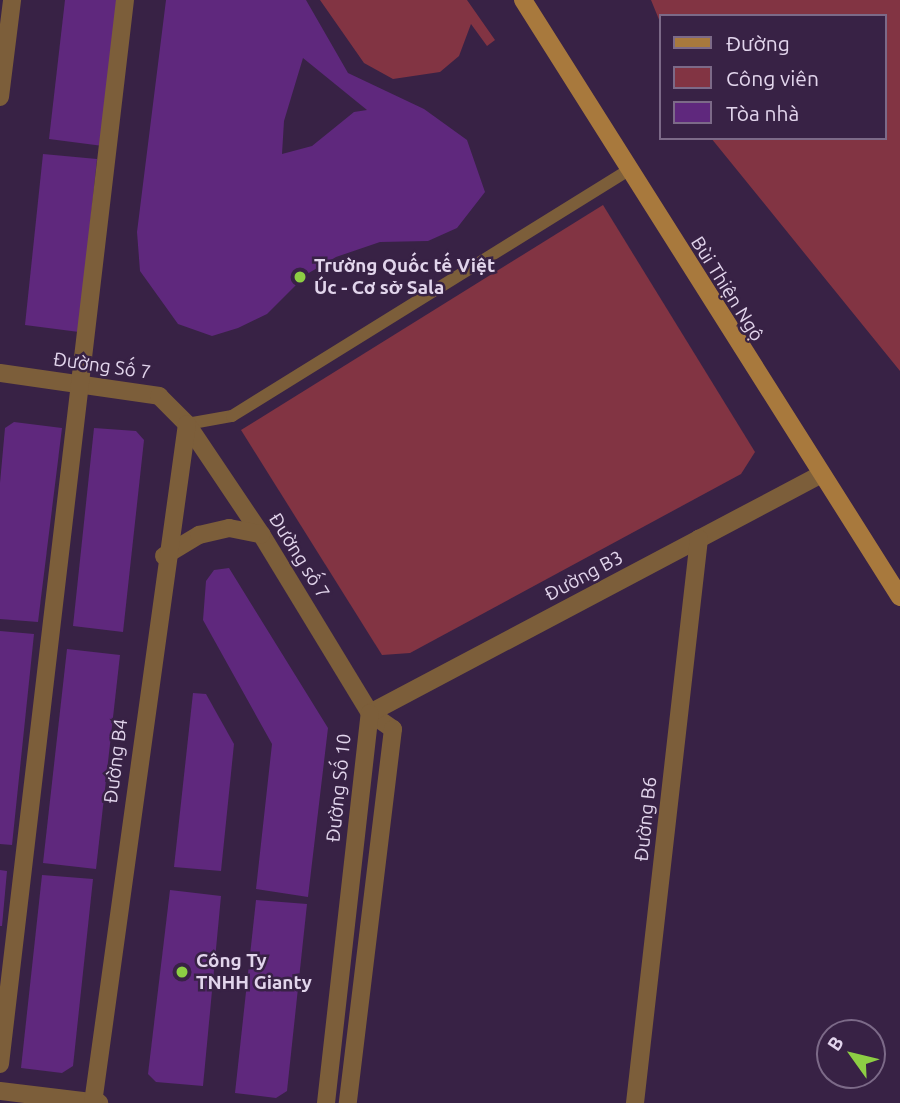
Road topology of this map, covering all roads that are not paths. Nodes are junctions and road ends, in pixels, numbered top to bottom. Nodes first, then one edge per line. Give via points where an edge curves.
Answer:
1 (12, 0) edge
2 (125, 0) edge
3 (523, 0) edge
4 (0, 97) edge
5 (628, 170) junction
6 (0, 373) edge
7 (83, 383) junction
8 (187, 424) junction
9 (818, 476) junction
10 (261, 534) junction
11 (699, 539) junction
12 (164, 556) junction
13 (900, 597) edge
14 (370, 713) junction
15 (0, 1064) edge
16 (0, 1091) edge
17 (95, 1103) edge
18 (326, 1103) edge
19 (348, 1103) edge
20 (635, 1103) edge

1 - 4 street
2 - 7 street
3 - 5 street, Bùi Thiện Ngộ
5 - 8 lane via 232,416
5 - 9 street, Bùi Thiện Ngộ
6 - 7 street, Đường Số 7
7 - 8 street, Đường Số 7 via 159,396
7 - 15 street
8 - 10 street, Đường số 7
8 - 12 street, Đường B4
9 - 11 street, Đường B3
9 - 13 street, Bùi Thiện Ngộ
10 - 12 street via 229,528 200,535
10 - 14 street, Đường số 7
11 - 14 street, Đường B3
11 - 20 street, Đường B6
12 - 17 street, Đường B4
14 - 18 street, Đường Số 10
14 - 19 street, Đường Số 10 via 393,729
16 - 17 street

